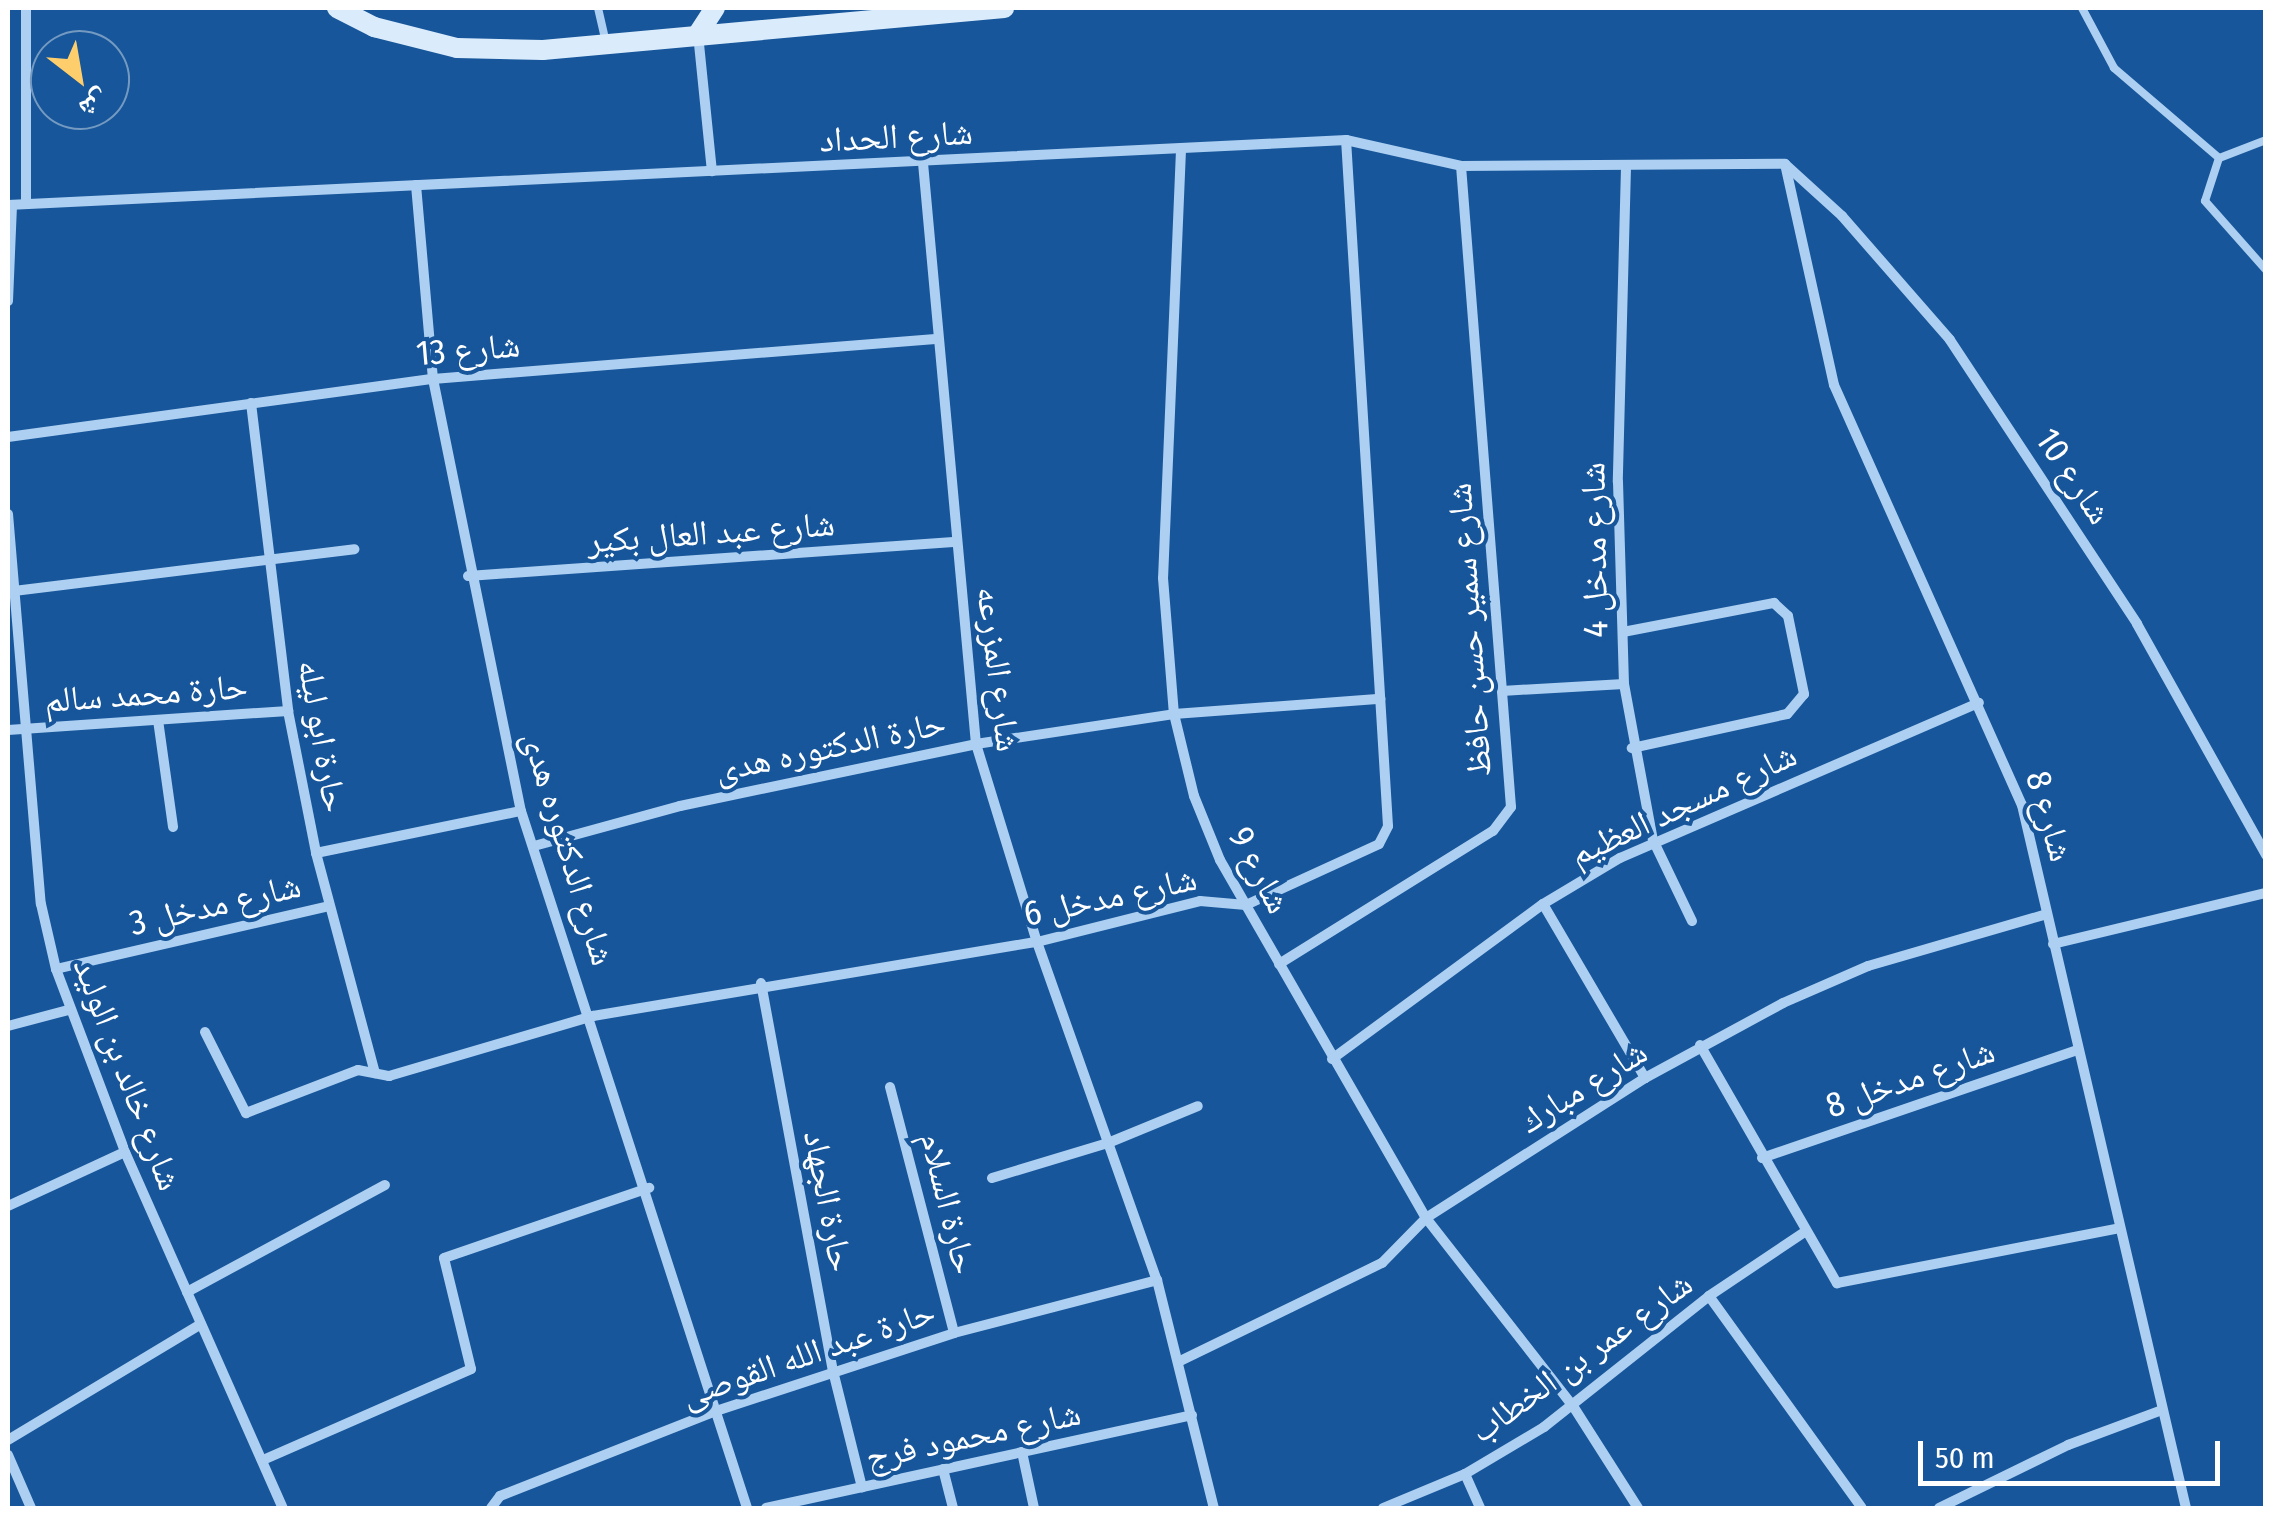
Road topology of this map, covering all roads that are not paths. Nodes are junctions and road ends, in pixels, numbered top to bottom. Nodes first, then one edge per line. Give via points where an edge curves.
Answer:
1 (26, 8) edge
2 (337, 8) edge
3 (598, 8) edge
4 (715, 8) edge
5 (1004, 8) edge
6 (2082, 8) edge
7 (698, 34) junction
8 (606, 44) junction
9 (1346, 140) junction
10 (2266, 140) edge
11 (1182, 150) junction
12 (2219, 158) junction
13 (923, 163) junction
14 (1785, 164) junction
15 (1461, 166) junction
16 (1626, 166) junction
17 (712, 172) junction
18 (416, 185) junction
19 (26, 204) junction
20 (10, 205) edge
21 (2266, 270) edge
22 (8, 301) edge
23 (935, 338) junction
24 (433, 379) junction
25 (251, 403) junction
26 (8, 438) edge
27 (8, 514) edge
28 (957, 542) junction
29 (354, 548) dead end
30 (267, 560) junction
31 (468, 576) junction
32 (14, 591) junction
33 (1623, 632) junction
34 (1624, 684) junction
35 (1502, 690) junction
36 (1380, 699) junction
37 (1979, 702) junction
38 (288, 711) junction
39 (1174, 714) junction
40 (158, 720) junction
41 (24, 729) junction
42 (8, 730) edge
43 (976, 744) junction
44 (1632, 748) junction
45 (521, 811) junction
46 (2266, 817) edge
47 (2253, 824) junction
48 (172, 827) dead end
49 (1654, 840) junction
50 (534, 846) junction
51 (316, 853) junction
52 (2266, 854) edge
53 (2266, 893) edge
54 (1543, 904) junction
55 (1246, 905) junction
56 (329, 906) junction
57 (2047, 914) junction
58 (1692, 921) dead end
59 (1036, 942) junction
60 (2053, 944) junction
61 (1279, 964) junction
62 (56, 969) junction
63 (760, 983) junction
64 (68, 1010) junction
65 (592, 1016) junction
66 (8, 1026) edge
67 (205, 1032) dead end
68 (1700, 1045) junction
69 (2075, 1052) junction
70 (1332, 1059) junction
71 (375, 1073) junction
72 (1646, 1078) junction
73 (890, 1087) dead end
74 (1198, 1106) dead end
75 (1108, 1143) junction
76 (125, 1152) junction
77 (1762, 1158) junction
78 (992, 1178) dead end
79 (386, 1185) dead end
80 (649, 1188) junction
81 (8, 1206) edge
82 (1426, 1218) junction
83 (2116, 1229) junction
84 (1804, 1233) junction
85 (1157, 1280) junction
86 (188, 1292) junction
87 (1709, 1296) junction
88 (202, 1324) junction
89 (954, 1333) junction
90 (1178, 1362) junction
91 (834, 1372) junction
92 (1573, 1406) junction
93 (2162, 1410) junction
94 (713, 1412) junction
95 (1192, 1415) junction
96 (8, 1440) edge
97 (1022, 1452) junction
98 (8, 1455) edge
99 (263, 1460) junction
100 (942, 1469) junction
101 (1465, 1474) junction
102 (862, 1487) junction
103 (32, 1508) edge
104 (284, 1508) edge
105 (491, 1508) edge
106 (748, 1508) edge
107 (766, 1508) edge
108 (953, 1508) edge
109 (1034, 1508) edge
110 (1214, 1508) edge
111 (1383, 1508) edge
112 (1480, 1508) edge
113 (1638, 1508) edge
114 (1862, 1508) edge
115 (1938, 1508) edge
116 (2186, 1508) edge

1 - 19 street
2 - 8 street via 374,27 456,48
3 - 8 lane
4 - 7 street
5 - 7 street
6 - 12 lane via 2114,68
7 - 8 street
7 - 17 street
9 - 11 street, شارع الحداد
9 - 15 street, شارع الحداد
9 - 36 street, شارع مدخل 6
10 - 12 lane
11 - 13 street, شارع الحداد
11 - 39 street, شارع 9 via 1163,578
12 - 21 lane via 2206,201
13 - 17 street, شارع الحداد
13 - 23 street, شارع المزرعه
14 - 16 street, شارع الحداد
14 - 37 street, شارع 8 via 1834,385
14 - 47 street, شارع 10 via 1842,216 1950,340 2138,624
15 - 16 street, شارع الحداد
15 - 35 street, شارع سمير حسن حافظ
16 - 33 street, شارع مدخل 4 via 1618,482
17 - 18 street, شارع الحداد
18 - 19 street, شارع الحداد
18 - 24 street, شارع الدكتوره هدى
19 - 20 street, شارع الحداد
20 - 22 street
23 - 24 street, شارع 13
23 - 28 street, شارع المزرعه
24 - 25 street, شارع 13
24 - 31 street, شارع الدكتوره هدى
25 - 26 street, شارع 13
25 - 30 street, حارة ابو ليله
27 - 32 street, شارع خالد بن الوليد
28 - 31 street, شارع عبد العال بكير
28 - 43 street, شارع المزرعه
29 - 30 street
30 - 32 street
30 - 38 street, حارة ابو ليله
31 - 45 street, شارع الدكتوره هدى
32 - 41 street, شارع خالد بن الوليد
33 - 34 street, شارع مدخل 4
33 - 44 street via 1774,603 1788,616 1804,694 1788,714
34 - 35 street
34 - 44 street, شارع مدخل 4
35 - 61 street, شارع سمير حسن حافظ via 1510,808 1502,825
36 - 39 street, حارة الدكتوره هدى
36 - 55 street, شارع مدخل 6 via 1384,840
37 - 49 street, شارع مسجد العظيم
37 - 57 street, شارع 8 via 2022,805
38 - 40 street, حارة محمد سالم
38 - 51 street, حارة ابو ليله
39 - 43 street, حارة الدكتوره هدى
39 - 55 street, شارع 9 via 1194,796
40 - 41 street, حارة محمد سالم
40 - 48 street
41 - 42 street, حارة محمد سالم
41 - 62 street, شارع خالد بن الوليد via 41,904
43 - 50 street, حارة الدكتوره هدى via 680,806
43 - 59 street, شارع المزرعه
44 - 49 street, شارع مدخل 4
45 - 50 street, شارع الدكتوره هدى
45 - 51 street
46 - 47 street
47 - 52 street, شارع 10
49 - 54 street, شارع مسجد العظيم
49 - 58 street, شارع مدخل 4
50 - 65 street, شارع الدكتوره هدى
51 - 56 street, حارة ابو ليله
53 - 60 street
54 - 70 street, شارع مسجد العظيم
54 - 72 street
55 - 59 street, شارع مدخل 6 via 1200,901
55 - 61 street, شارع 9
56 - 62 street, شارع مدخل 3
56 - 71 street, حارة ابو ليله
57 - 60 street, شارع 8
57 - 68 street, شارع مبارك via 1868,966
59 - 63 street, شارع مدخل 6
59 - 75 street, شارع المزرعه
60 - 69 street, شارع 8
61 - 70 street, شارع 9
62 - 64 street, شارع خالد بن الوليد
63 - 65 street, شارع مدخل 6
63 - 91 street, حارة الجهاد
64 - 66 street
64 - 76 street, شارع خالد بن الوليد
65 - 71 street, شارع مدخل 6 via 388,1076
65 - 80 street, شارع الدكتوره هدى
67 - 71 street, شارع مدخل 6 via 246,1113 358,1070
68 - 72 street, شارع مبارك
68 - 77 street
69 - 77 street, شارع مدخل 8
69 - 83 street, شارع 8
70 - 82 street, شارع 9
72 - 82 street, شارع مبارك
73 - 89 street, حارة السلام
74 - 75 street
75 - 78 street
75 - 85 street, شارع المزرعه
76 - 81 street
76 - 86 street, شارع خالد بن الوليد
77 - 84 street
79 - 86 street
80 - 94 street, شارع الدكتوره هدى
80 - 99 street via 444,1258 471,1370
82 - 90 street, شارع مبارك via 1382,1263
82 - 92 street, شارع 9
83 - 84 street via 1845,1284 1830,1278
83 - 93 street, شارع 8
84 - 87 street, شارع عمر بن الخطاب
85 - 89 street, حارة عبد الله القوصى
85 - 90 street, شارع المزرعه
86 - 88 street, شارع خالد بن الوليد
87 - 92 street, شارع عمر بن الخطاب
87 - 114 street
88 - 96 street
88 - 99 street, شارع خالد بن الوليد
89 - 91 street, حارة عبد الله القوصى
90 - 95 street, شارع المزرعه
91 - 94 street, حارة عبد الله القوصى
91 - 102 street, حارة الجهاد
92 - 101 street, شارع عمر بن الخطاب
92 - 113 street, شارع 9
93 - 115 street via 2068,1445
93 - 116 street, شارع 8
94 - 105 street, حارة عبد الله القوصى via 500,1496
94 - 106 street, شارع الدكتوره هدى
95 - 97 street, شارع محمود فرج
95 - 110 street, شارع المزرعه
97 - 100 street, شارع محمود فرج
97 - 109 street
98 - 103 street
99 - 104 street, شارع خالد بن الوليد
100 - 102 street, شارع محمود فرج
100 - 108 street
101 - 111 street, شارع عمر بن الخطاب
101 - 112 street
102 - 107 street, شارع محمود فرج

